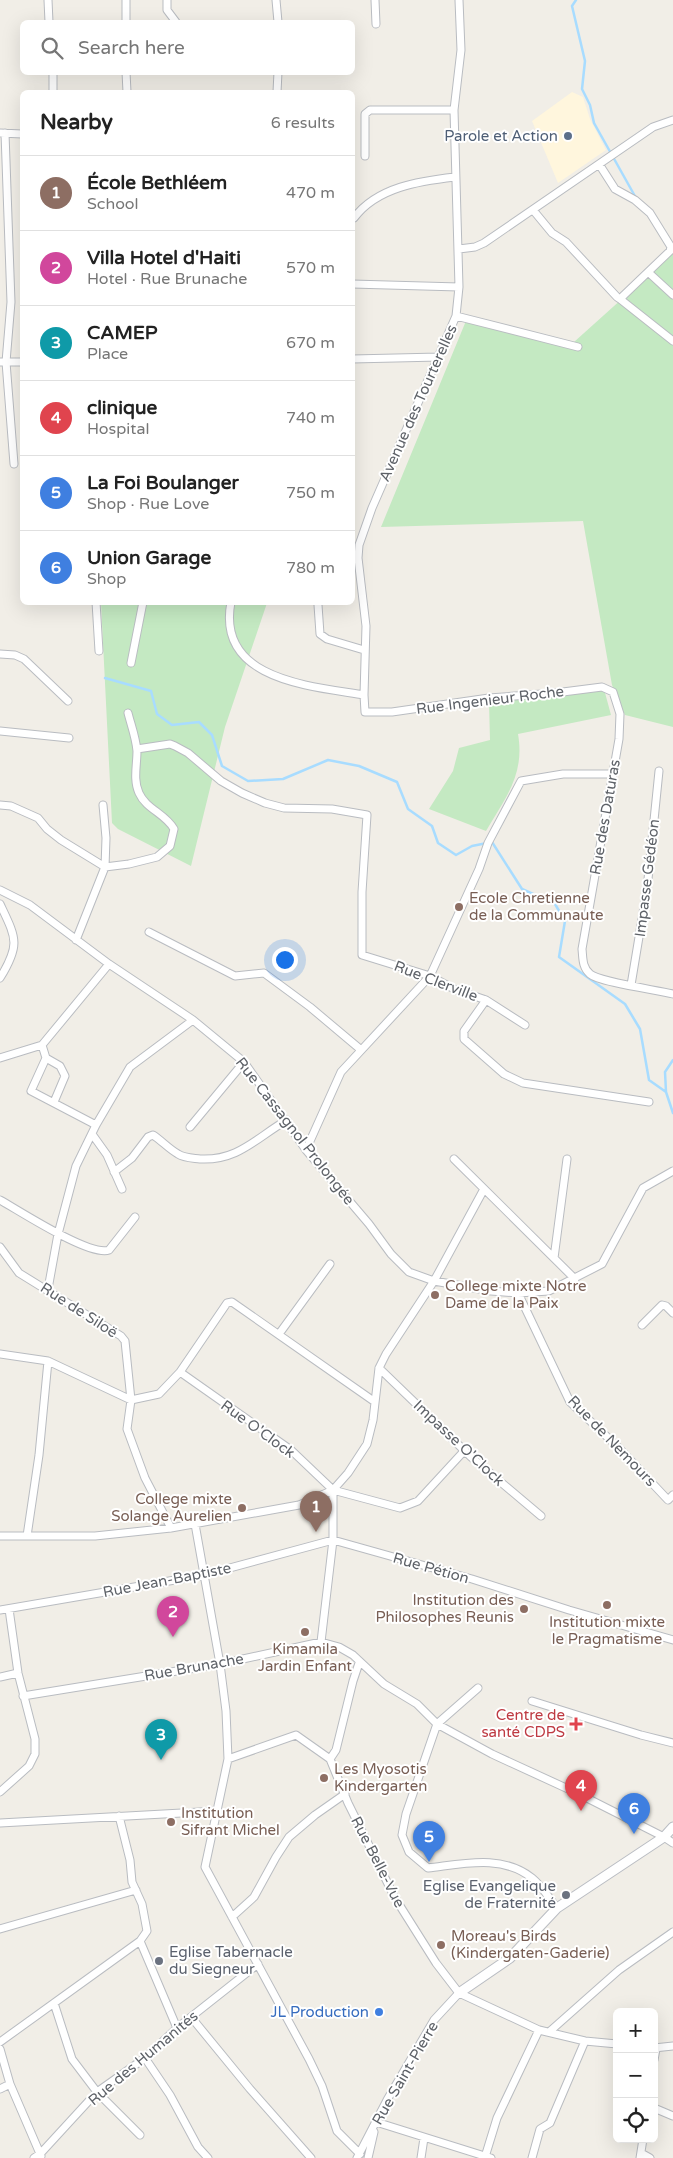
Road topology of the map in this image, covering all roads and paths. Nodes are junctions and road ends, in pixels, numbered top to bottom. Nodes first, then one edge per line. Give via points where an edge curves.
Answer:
1 (48, 0) edge
2 (126, 0) edge
3 (167, 0) edge
4 (276, 0) edge
5 (376, 0) edge
6 (459, 0) edge
7 (49, 20) edge
8 (126, 20) edge
9 (174, 20) edge
10 (278, 20) edge
11 (376, 24) dead end
12 (53, 75) edge
13 (126, 75) edge
14 (278, 75) edge
15 (53, 90) edge
16 (127, 90) edge
17 (277, 90) edge
18 (454, 110) junction
19 (673, 120) edge
20 (2, 133) edge
21 (20, 134) edge
22 (365, 156) dead end
23 (599, 164) junction
24 (455, 177) junction
25 (533, 210) junction
26 (355, 217) edge
27 (459, 249) junction
28 (648, 272) junction
29 (355, 284) edge
30 (459, 287) junction
31 (673, 295) edge
32 (620, 299) junction
33 (456, 316) junction
34 (673, 341) edge
35 (578, 347) dead end
36 (439, 357) junction
37 (355, 359) edge
38 (3, 362) edge
39 (20, 362) edge
40 (14, 464) dead end
41 (96, 605) edge
42 (142, 605) edge
43 (231, 605) edge
44 (318, 605) dead end
45 (364, 650) junction
46 (100, 651) dead end
47 (0, 654) edge
48 (131, 662) dead end
49 (613, 692) joint
50 (364, 696) junction
51 (68, 701) dead end
52 (366, 712) joint
53 (128, 713) dead end
54 (0, 731) edge
55 (69, 738) dead end
56 (137, 749) junction
57 (660, 770) dead end
58 (613, 774) junction
59 (0, 805) edge
60 (103, 805) dead end
61 (105, 867) junction
62 (0, 890) edge
63 (0, 904) edge
64 (149, 932) dead end
65 (76, 940) junction
66 (109, 964) junction
67 (430, 976) junction
68 (0, 978) edge
69 (631, 985) junction
70 (673, 994) edge
71 (486, 1000) junction
72 (193, 1020) junction
73 (525, 1025) dead end
74 (42, 1045) junction
75 (360, 1050) junction
76 (0, 1058) edge
77 (46, 1058) junction
78 (244, 1062) junction
79 (54, 1102) junction
80 (649, 1102) dead end
81 (287, 1120) junction
82 (96, 1124) junction
83 (190, 1127) dead end
84 (92, 1134) junction
85 (306, 1150) junction
86 (454, 1158) dead end
87 (566, 1159) dead end
88 (673, 1171) edge
89 (114, 1172) junction
90 (484, 1188) junction
91 (122, 1189) dead end
92 (0, 1200) edge
93 (135, 1216) dead end
94 (58, 1234) junction
95 (0, 1247) edge
96 (554, 1258) junction
97 (330, 1264) dead end
98 (575, 1279) junction
99 (434, 1281) junction
100 (48, 1289) junction
101 (518, 1293) junction
102 (673, 1314) edge
103 (642, 1325) dead end
104 (279, 1334) junction
105 (0, 1354) edge
106 (48, 1361) junction
107 (379, 1368) junction
108 (180, 1372) junction
109 (131, 1400) junction
110 (375, 1402) junction
111 (465, 1450) junction
112 (333, 1490) junction
113 (673, 1495) edge
114 (541, 1516) dead end
115 (195, 1524) junction
116 (170, 1528) junction
117 (0, 1536) edge
118 (27, 1536) junction
119 (333, 1540) junction
120 (204, 1575) junction
121 (9, 1609) junction
122 (0, 1610) edge
123 (673, 1640) edge
124 (321, 1642) junction
125 (359, 1662) junction
126 (220, 1664) junction
127 (18, 1673) junction
128 (0, 1677) edge
129 (478, 1688) dead end
130 (23, 1696) junction
131 (532, 1701) dead end
132 (437, 1724) junction
133 (673, 1743) edge
134 (228, 1759) junction
135 (330, 1759) junction
136 (0, 1792) edge
137 (344, 1794) junction
138 (218, 1811) junction
139 (119, 1816) junction
140 (0, 1823) edge
141 (673, 1827) edge
142 (664, 1837) junction
143 (673, 1843) edge
144 (136, 1890) junction
145 (557, 1908) junction
146 (232, 1917) junction
147 (0, 1929) edge
148 (673, 1932) edge
149 (140, 1941) junction
150 (258, 1964) junction
151 (459, 1993) junction
152 (54, 2003) junction
153 (191, 2017) junction
154 (177, 2028) junction
155 (539, 2030) junction
156 (549, 2032) junction
157 (585, 2041) junction
158 (0, 2042) edge
159 (613, 2044) edge
160 (673, 2046) edge
161 (658, 2048) edge
162 (0, 2049) edge
163 (145, 2058) junction
164 (10, 2084) junction
165 (0, 2088) edge
166 (97, 2092) junction
167 (658, 2110) edge
168 (673, 2116) edge
169 (376, 2122) junction
170 (140, 2135) dead end
171 (424, 2138) junction
172 (643, 2143) edge
173 (358, 2156) edge
174 (641, 2156) edge
175 (38, 2157) edge
176 (208, 2158) edge
177 (311, 2158) edge
178 (368, 2158) edge
179 (421, 2158) edge
180 (488, 2158) edge
181 (532, 2158) edge
182 (650, 2158) edge

1 - 7 street
2 - 8 street
3 - 9 street via 167,10
4 - 10 street
5 - 11 street
6 - 18 street, Avenue des Tourterelles via 461,50
12 - 15 street
13 - 16 street
14 - 17 street
18 - 22 street via 370,110 365,114
18 - 24 street, Avenue des Tourterelles
19 - 23 street via 653,126
20 - 21 street
20 - 38 street via 11,302
23 - 25 street
23 - 28 street via 615,189 650,213 670,245 670,251
24 - 26 street via 406,185 368,203
24 - 27 street, Avenue des Tourterelles
25 - 27 street via 484,244
25 - 32 street
27 - 30 street, Avenue des Tourterelles
28 - 31 street
28 - 32 street
29 - 30 street
30 - 33 street, Avenue des Tourterelles
32 - 34 street
33 - 35 street
33 - 36 street, Avenue des Tourterelles
36 - 37 street
36 - 45 street, Avenue des Tourterelles via 362,533 358,558 366,626
38 - 39 street
38 - 40 street
41 - 46 street
42 - 48 street
43 - 50 street via 230,629 234,641 241,654 255,667 268,674
44 - 45 street via 320,634
45 - 50 street, Avenue des Tourterelles
47 - 51 street via 24,658
49 - 52 street, Rue Ingenieur Roche via 602,686 392,712
49 - 58 street, Rue des Daturas via 620,714
50 - 52 street, Avenue des Tourterelles
53 - 56 street
54 - 55 street
56 - 61 street via 139,794 171,824 174,837 170,846 157,857
56 - 67 street, Rue Clerville via 175,746 242,793 284,808 332,809 367,815 362,955
57 - 69 street, Impasse Gédéon via 647,889
58 - 67 street via 563,774 521,782 488,843
58 - 69 street, Rue des Daturas via 582,948 583,964 590,974 606,982
59 - 61 street via 11,806 38,818 61,840
60 - 61 street
61 - 65 street
62 - 65 street, Rue Cassagnol Prolongée via 30,905
63 - 68 street via 15,935 12,960
64 - 75 street via 235,976 264,973 325,1018
65 - 66 street, Rue Cassagnol Prolongée
66 - 72 street, Rue Cassagnol Prolongée
66 - 74 street
67 - 71 street, Rue Clerville
67 - 75 street
69 - 70 street, Rue des Daturas
71 - 73 street, Rue Clerville
71 - 80 street via 464,1031 464,1039 510,1078 524,1083
72 - 78 street, Rue Cassagnol Prolongée
72 - 82 street via 130,1067
74 - 76 street
74 - 77 street
75 - 85 street via 341,1072
77 - 79 street via 60,1066 65,1076
77 - 79 street via 31,1091
78 - 81 street, Rue Cassagnol Prolongée
78 - 83 street
79 - 82 street
81 - 85 street, Rue Cassagnol Prolongée
81 - 89 street via 242,1151 225,1158 201,1159 179,1155 160,1140 148,1137 132,1158
82 - 84 street
84 - 89 street
84 - 94 street via 76,1166
85 - 99 street, Rue Cassagnol Prolongée via 391,1254 409,1272
86 - 90 street
87 - 96 street
88 - 98 street, Rue Cassagnol Prolongée via 643,1188 602,1264
89 - 91 street
90 - 96 street
90 - 99 street
92 - 94 street
93 - 94 street via 104,1252
94 - 100 street
95 - 100 street, Rue de Siloë via 19,1273
96 - 98 street
97 - 104 street
98 - 101 street, Rue Cassagnol Prolongée via 549,1291
99 - 101 street, Rue Cassagnol Prolongée
99 - 107 street
100 - 109 street, Rue de Siloë via 122,1336
101 - 113 street, Rue de Nemours via 570,1402 668,1500
102 - 103 street via 662,1305
104 - 108 street via 234,1302 227,1302
104 - 110 street
105 - 106 street
106 - 109 street
106 - 118 street
107 - 110 street
107 - 111 street, Impasse O'Clock
108 - 109 street via 159,1394
108 - 112 street, Rue O'Clock via 291,1450
109 - 116 street, Rue de Siloë via 127,1429 145,1478
110 - 112 street via 367,1444
111 - 112 street via 418,1501 400,1508
111 - 114 street, Impasse O'Clock
112 - 115 street via 299,1505
112 - 119 street
115 - 116 street
115 - 120 street
116 - 118 street via 95,1536
117 - 118 street
119 - 120 street, Rue Jean-Baptiste
119 - 123 street, Rue Pétion
119 - 124 street
120 - 121 street, Rue Jean-Baptiste
120 - 126 street
121 - 122 street, Rue Jean-Baptiste
121 - 127 street
124 - 125 street via 339,1647
124 - 126 street, Rue Brunache
125 - 132 street via 384,1684 417,1704
125 - 135 street via 336,1750
126 - 130 street, Rue Brunache
126 - 134 street
127 - 128 street
127 - 130 street
129 - 132 street
130 - 136 street via 36,1739 35,1754 29,1766
131 - 133 street via 640,1736
132 - 142 street
132 - 145 street via 406,1814 402,1835 409,1852 428,1868 482,1861 508,1866 532,1878
134 - 135 street via 296,1735
134 - 138 street
135 - 137 street, Rue Belle-Vue
137 - 146 street via 289,1837 254,1897
137 - 151 street, Rue Belle-Vue via 395,1898
138 - 139 street
138 - 146 street via 205,1866
139 - 140 street
139 - 144 street
141 - 142 street
142 - 143 street
142 - 145 street
144 - 147 street
144 - 149 street via 147,1931
145 - 151 street via 510,1958
146 - 150 street
148 - 156 street via 620,1970
149 - 152 street
149 - 154 street
150 - 153 street, Rue des Humanités
150 - 173 street via 310,2059 337,2131
151 - 155 street
151 - 169 street, Rue Saint-Pierre via 434,2020
152 - 158 street
152 - 166 street via 72,2059
153 - 154 street, Rue des Humanités
153 - 177 street
154 - 163 street, Rue des Humanités
155 - 156 street
155 - 180 street via 498,2118
156 - 157 street
157 - 159 street
157 - 181 street via 550,2123 540,2129
160 - 161 street
162 - 164 street
163 - 166 street, Rue des Humanités
163 - 176 street
164 - 165 street
164 - 175 street
166 - 170 street
166 - 175 street, Rue des Humanités
167 - 168 street
169 - 171 street
169 - 173 street, Rue Saint-Pierre
169 - 178 street
171 - 179 street
171 - 180 street
172 - 174 street
174 - 182 street

